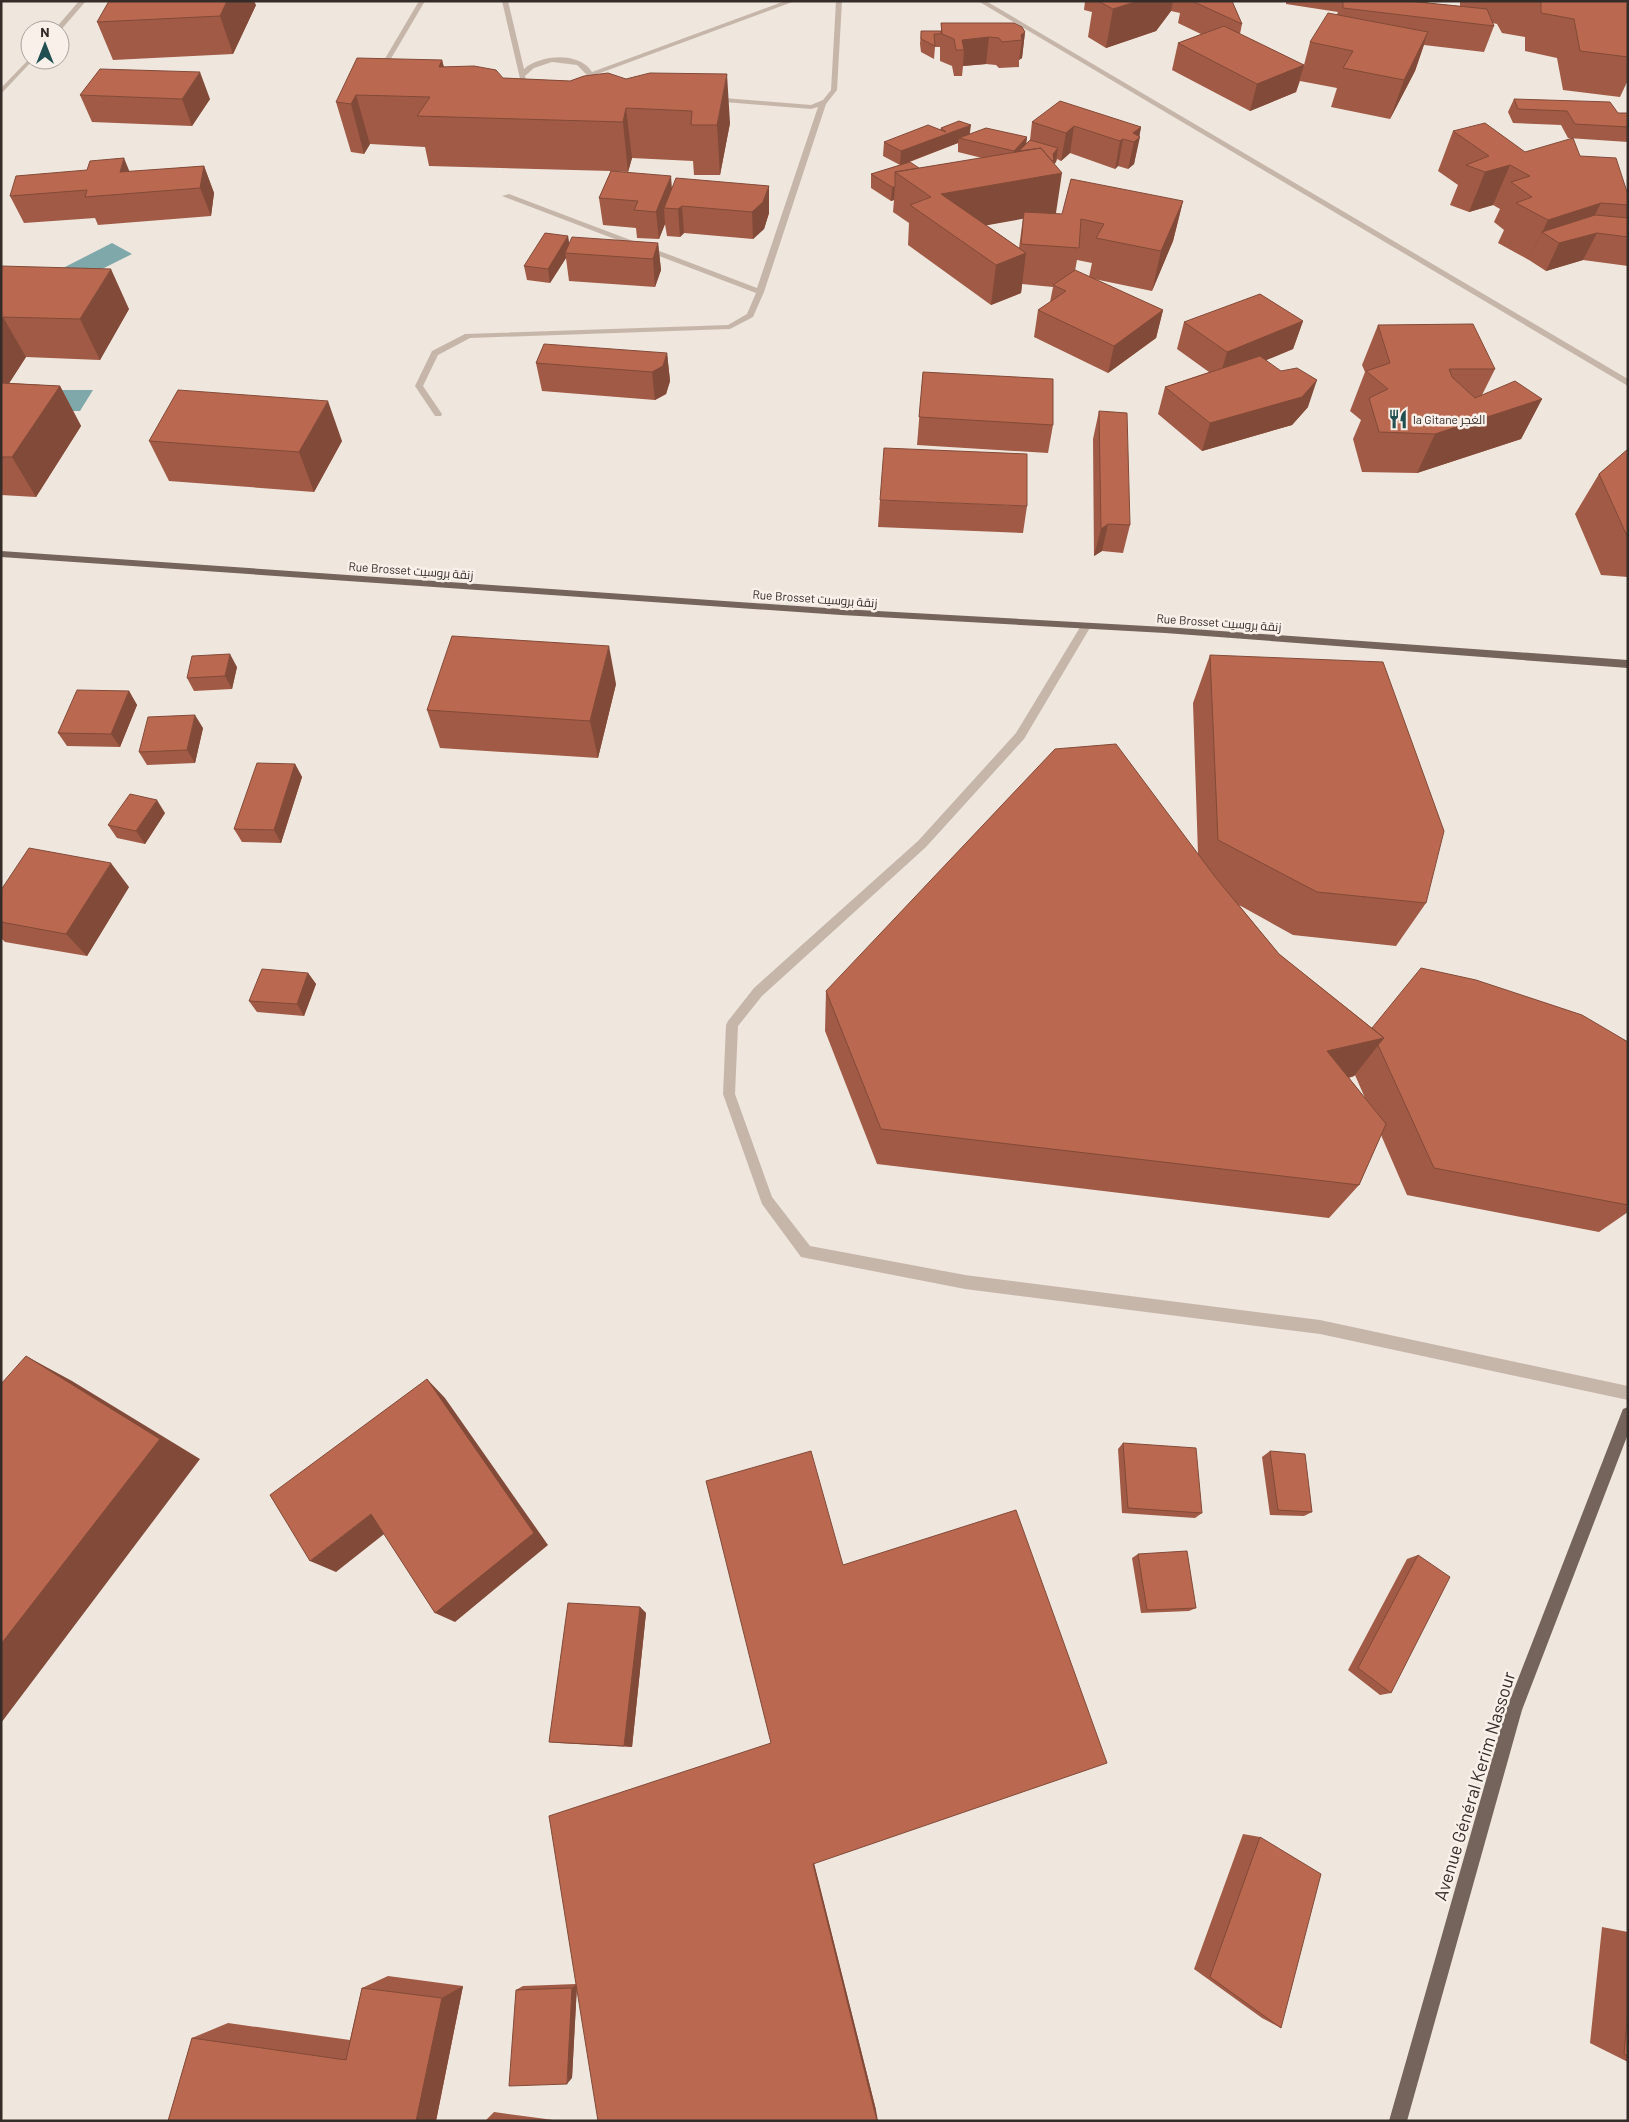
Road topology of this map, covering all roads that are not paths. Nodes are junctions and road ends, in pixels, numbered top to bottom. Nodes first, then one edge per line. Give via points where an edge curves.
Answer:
1 (83, 1) edge
2 (422, 1) edge
3 (505, 1) edge
4 (792, 1) edge
5 (839, 1) edge
6 (981, 1) edge
7 (66, 20) edge
8 (21, 70) edge
9 (590, 75) junction
10 (522, 76) junction
11 (391, 78) edge
12 (514, 88) edge
13 (533, 88) junction
14 (575, 88) junction
15 (585, 89) edge
16 (1, 92) edge
17 (701, 98) edge
18 (823, 104) junction
19 (506, 196) dead end
20 (760, 292) junction
21 (1628, 383) edge
22 (438, 414) dead end
23 (1, 554) edge
24 (1086, 626) junction
25 (1627, 664) edge
26 (1628, 1393) edge
27 (1628, 1414) edge
28 (1398, 2121) edge

1 - 7 street
2 - 11 street via 386,62 386,71
3 - 10 street
4 - 9 street
5 - 18 street via 834,90
6 - 21 street
8 - 16 street
9 - 10 street via 588,68 579,63 552,60 537,63
9 - 14 street via 586,82
10 - 13 street via 524,83
12 - 13 street
13 - 14 street via 546,91
14 - 15 street
17 - 18 street via 811,107
18 - 20 street
19 - 20 street
20 - 22 street via 750,315 730,327 468,336 435,353 419,386
23 - 24 main road, Rue Brosset زنقة بروسيت
24 - 25 main road, Rue Brosset زنقة بروسيت
24 - 26 street via 1020,736 922,844 758,992 732,1025 729,1094 767,1200 806,1252 965,1282 1320,1327
27 - 28 main road, Avenue Général Kerim Nassour via 1514,1710

